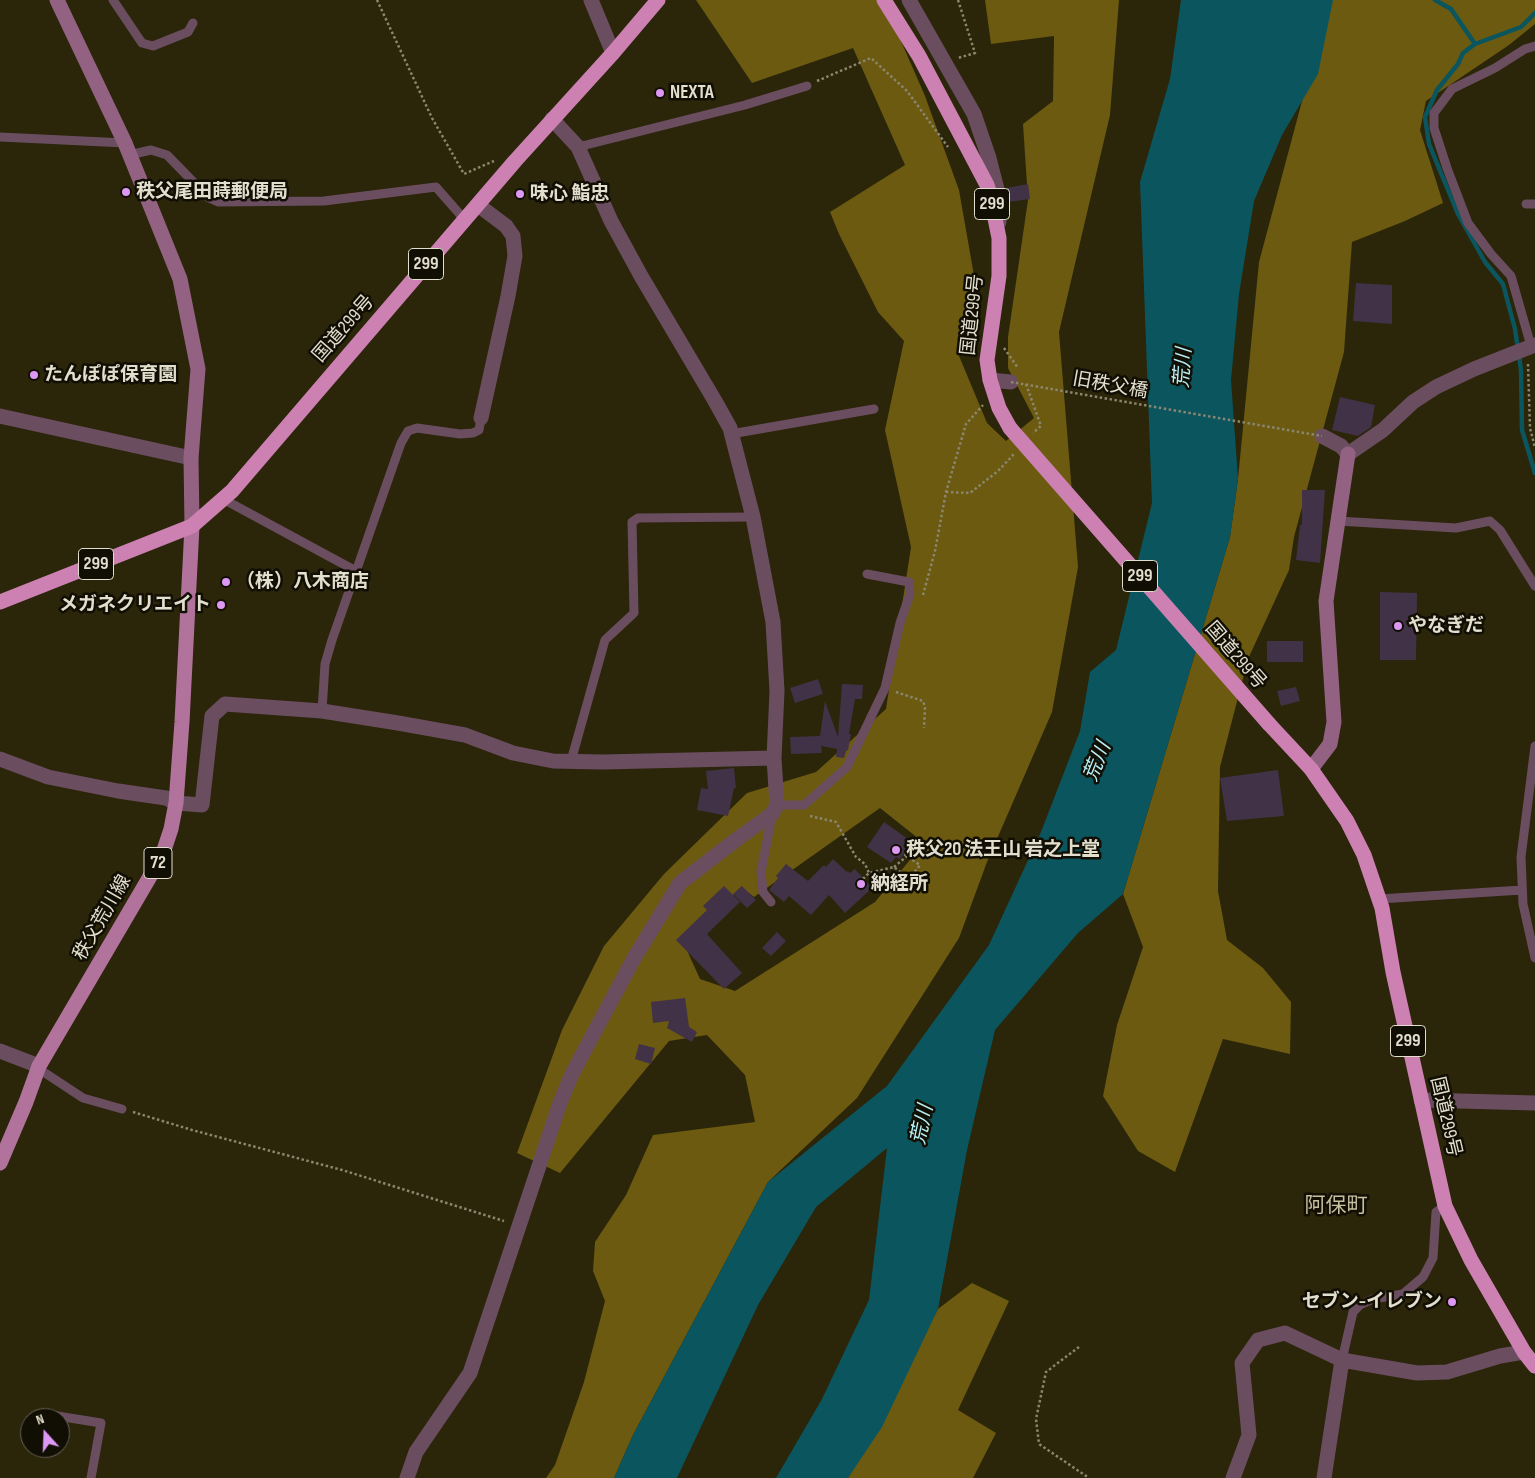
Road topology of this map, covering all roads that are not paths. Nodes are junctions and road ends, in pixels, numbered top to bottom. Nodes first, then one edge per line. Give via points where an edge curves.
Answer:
1 (58, 0) edge
2 (112, 0) edge
3 (591, 0) edge
4 (884, 0) edge
5 (909, 0) edge
6 (656, 1) edge
7 (193, 23) dead end
8 (1535, 46) edge
9 (613, 53) junction
10 (807, 86) road end
11 (552, 119) junction
12 (0, 137) edge
13 (578, 147) junction
14 (127, 149) junction
15 (478, 205) junction
16 (464, 219) junction
17 (999, 238) junction
18 (1531, 346) edge
19 (1016, 378) road end
20 (992, 387) junction
21 (874, 408) dead end
22 (0, 416) edge
23 (482, 418) joint
24 (731, 434) junction
25 (1322, 436) road end
26 (1348, 454) junction
27 (191, 458) junction
28 (223, 499) junction
29 (754, 518) junction
30 (1338, 521) junction
31 (192, 526) junction
32 (356, 571) junction
33 (867, 574) dead end
34 (1535, 586) edge
35 (0, 602) edge
36 (322, 711) junction
37 (1535, 746) edge
38 (774, 758) junction
39 (0, 760) edge
40 (572, 761) junction
41 (1311, 769) junction
42 (176, 803) junction
43 (774, 810) junction
44 (1522, 890) junction
45 (1379, 899) junction
46 (771, 902) dead end
47 (1535, 958) edge
48 (0, 1051) edge
49 (39, 1067) junction
50 (1421, 1100) junction
51 (1535, 1103) edge
52 (122, 1109) road end
53 (0, 1163) edge
54 (1445, 1206) junction
55 (1524, 1352) junction
56 (1342, 1360) junction
57 (1535, 1366) edge
58 (70, 1419) edge
59 (91, 1478) edge
60 (407, 1478) edge
61 (1233, 1478) edge
62 (1324, 1478) edge

1 - 14 street
2 - 7 lane via 142,43 153,46 188,32
3 - 9 street
4 - 17 highway, 国道299号 / 299 via 919,56 987,185
5 - 17 street via 974,114 1000,198
6 - 9 highway, 国道299号 / 299
8 - 18 lane via 1452,89 1434,113 1434,128 1468,223 1511,276
9 - 11 highway, 国道299号 / 299
10 - 13 lane
11 - 13 street
11 - 15 highway, 国道299号 / 299
12 - 14 lane
13 - 24 street via 615,229
14 - 16 lane via 151,150 167,155 209,198 218,202 324,201 436,187
14 - 27 street via 180,279 198,369
15 - 16 highway, 国道299号 / 299
15 - 23 street via 506,226 512,236 515,256
16 - 28 highway, 国道299号 / 299
17 - 20 highway, 国道299号 / 299 via 998,276 987,360
18 - 26 street via 1436,387 1412,402 1384,430
19 - 20 street
20 - 41 highway, 国道299号 / 299, bridge via 1010,428
21 - 24 lane
22 - 27 street
23 - 32 lane via 479,430 473,433 417,428 408,431
24 - 29 street
25 - 26 street via 1341,446
26 - 30 street
27 - 31 street
28 - 31 highway, 国道299号 / 299
28 - 32 lane
29 - 38 street via 773,622 777,690
29 - 40 lane via 638,518 632,522 634,613 605,640
30 - 34 lane via 1456,528 1490,521 1500,530
30 - 41 street via 1326,601 1334,722 1330,744
31 - 35 highway, 国道299号 / 299
31 - 42 main road, 秩父荒川線 / 72
32 - 36 lane via 324,664
33 - 43 lane via 909,582 910,594 885,688 847,767 804,805
36 - 40 street via 465,735 514,752 553,761
36 - 42 street via 225,704 212,716 202,805
37 - 44 lane via 1520,857
38 - 40 street
38 - 43 street
39 - 42 street via 48,777 166,798
41 - 45 highway, 国道299号 / 299 via 1347,821 1364,855
42 - 49 main road, 秩父荒川線 / 72 via 172,829 162,856
43 - 46 lane via 761,872 763,892
43 - 60 street via 680,884 633,960 560,1103 470,1373 416,1452
44 - 45 lane
44 - 47 lane
45 - 50 highway, 国道299号 / 299
48 - 49 street
49 - 52 lane via 83,1098
49 - 53 main road, 秩父荒川線 / 72
50 - 51 street
50 - 54 highway, 国道299号 / 299
54 - 55 highway, 国道299号 / 299 via 1471,1260
54 - 56 lane via 1436,1212 1432,1258 1423,1277 1402,1294 1373,1299 1353,1312
55 - 56 street via 1447,1372 1417,1373
55 - 57 highway, 国道299号 / 299
56 - 61 street via 1285,1333 1258,1340 1242,1363 1249,1435
56 - 62 street
58 - 59 lane via 101,1424

